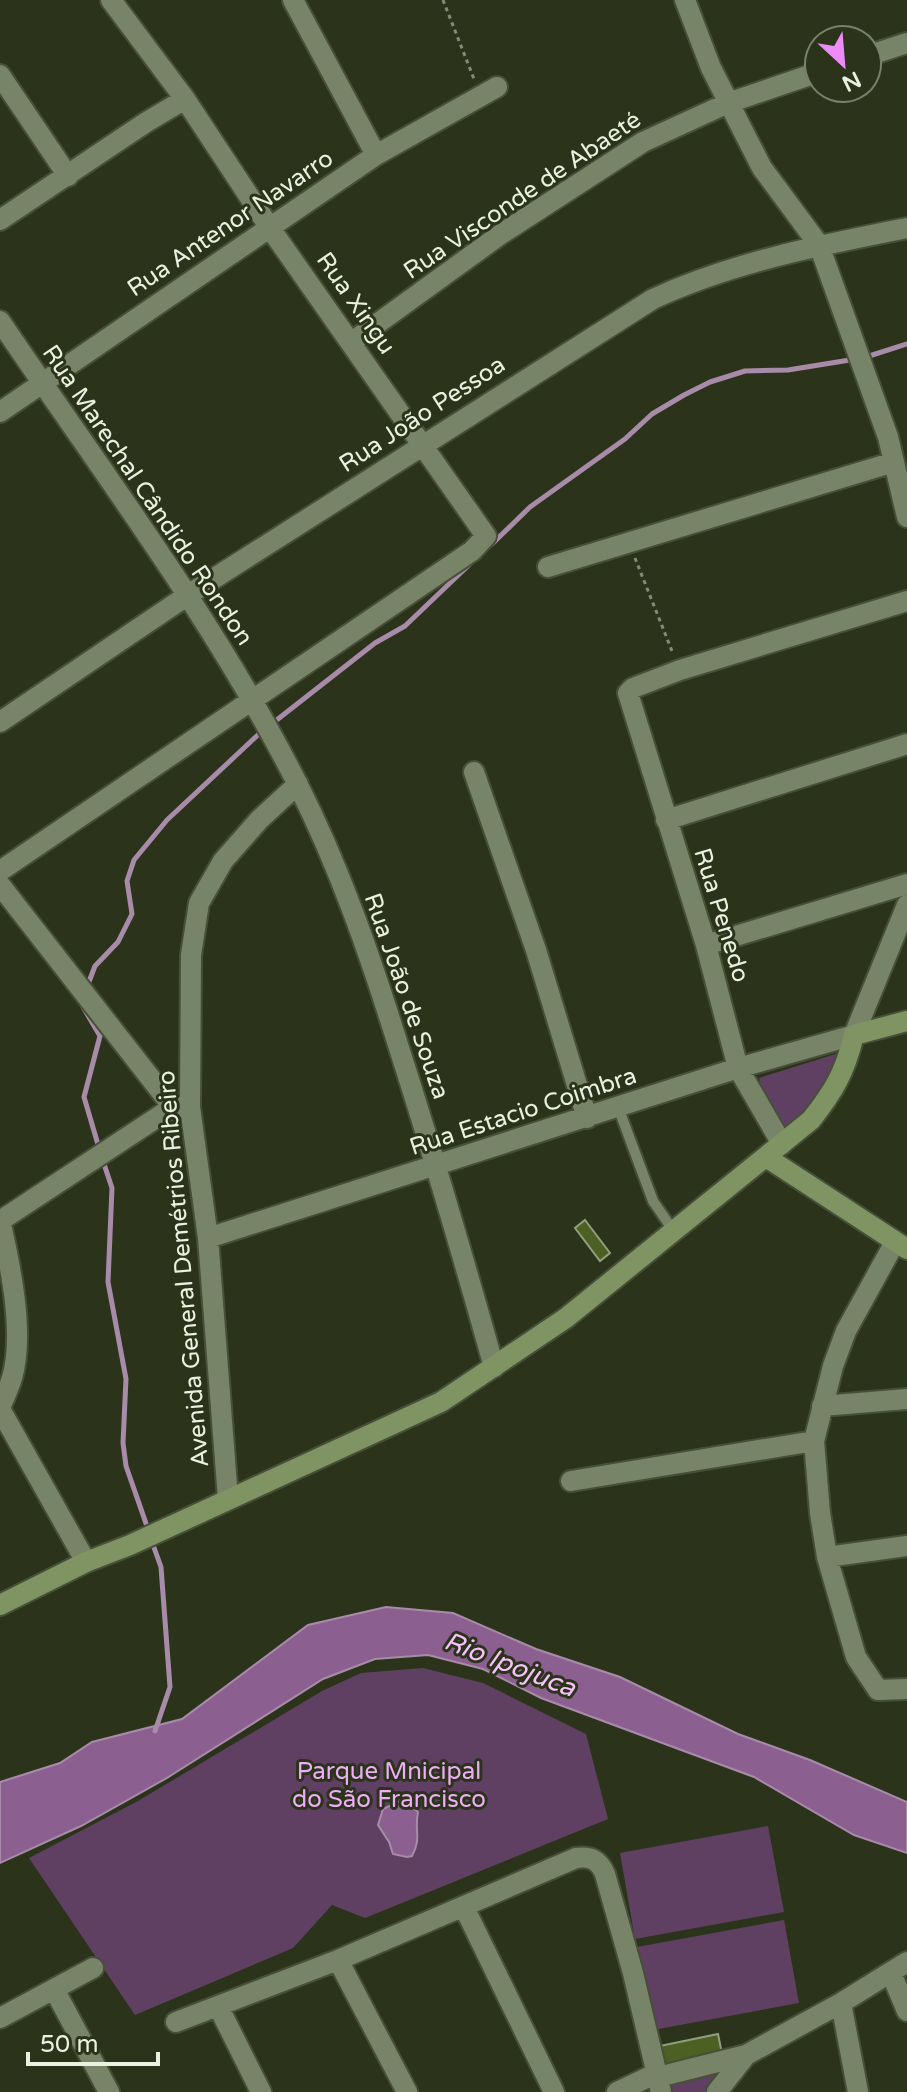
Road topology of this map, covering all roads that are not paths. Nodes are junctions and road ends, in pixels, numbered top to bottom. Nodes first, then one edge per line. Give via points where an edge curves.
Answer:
1 (111, 0) edge
2 (293, 0) edge
3 (685, 0) edge
4 (907, 43) edge
5 (883, 51) edge
6 (0, 75) edge
7 (803, 77) edge
8 (488, 90) road end
9 (185, 99) junction
10 (728, 103) junction
11 (376, 155) junction
12 (68, 176) junction
13 (0, 220) edge
14 (270, 228) junction
15 (907, 228) edge
16 (819, 245) junction
17 (0, 321) edge
18 (352, 342) junction
19 (42, 382) junction
20 (0, 412) edge
21 (898, 434) edge
22 (422, 445) junction
23 (894, 462) junction
24 (907, 517) edge
25 (548, 567) dead end
26 (188, 595) junction
27 (907, 601) edge
28 (251, 700) junction
29 (0, 722) edge
30 (907, 744) edge
31 (474, 772) dead end
32 (298, 784) junction
33 (666, 820) junction
34 (0, 871) edge
35 (907, 884) edge
36 (0, 885) edge
37 (907, 905) edge
38 (6, 906) edge
39 (706, 945) junction
40 (907, 1021) edge
41 (854, 1035) junction
42 (738, 1068) junction
43 (181, 1107) junction
44 (618, 1107) junction
45 (587, 1118) junction
46 (774, 1150) junction
47 (437, 1166) junction
48 (0, 1220) edge
49 (673, 1230) junction
50 (208, 1238) junction
51 (901, 1246) edge
52 (494, 1367) junction
53 (907, 1399) edge
54 (822, 1406) junction
55 (0, 1408) edge
56 (814, 1441) junction
57 (571, 1481) dead end
58 (228, 1499) junction
59 (907, 1546) edge
60 (827, 1557) junction
61 (86, 1562) junction
62 (0, 1605) edge
63 (907, 1689) edge
64 (464, 1907) junction
65 (338, 1960) junction
66 (93, 1968) dead end
67 (899, 1968) edge
68 (54, 1989) junction
69 (841, 2003) junction
70 (219, 2008) junction
71 (907, 2011) edge
72 (0, 2018) edge
73 (176, 2022) dead end
74 (746, 2055) junction
75 (659, 2081) edge
76 (109, 2092) edge
77 (261, 2092) edge
78 (407, 2092) edge
79 (554, 2092) edge
80 (617, 2092) edge
81 (717, 2092) edge
82 (858, 2092) edge

1 - 9 street, Rua Xingu
2 - 11 street
3 - 10 street
4 - 5 street
6 - 12 street
7 - 10 street, Rua Visconde de Abaeté
8 - 11 street, Rua Antenor Navarro
9 - 12 street
9 - 14 street, Rua Xingu
10 - 16 street via 762,168
10 - 18 street, Rua Visconde de Abaeté via 643,142 501,234
11 - 14 street, Rua Antenor Navarro
12 - 13 street
14 - 18 street, Rua Xingu
14 - 19 street, Rua Antenor Navarro
15 - 16 street, Rua João Pessoa
16 - 21 street via 864,370
16 - 22 street, Rua João Pessoa via 687,283 653,299
17 - 19 street, Rua Marechal Cândido Rondon
18 - 22 street, Rua Xingu
19 - 20 street, Rua Antenor Navarro
19 - 26 street, Rua Marechal Cândido Rondon
21 - 23 street
22 - 26 street, Rua João Pessoa
22 - 28 street, Rua Xingu via 486,536 472,551
23 - 24 street
23 - 25 street
26 - 28 street, Rua Marechal Cândido Rondon
26 - 29 street, Rua João Pessoa
27 - 33 street, Rua Penedo via 633,688 628,693
28 - 32 street, Rua Marechal Cândido Rondon
28 - 34 street
30 - 33 street
31 - 45 street via 532,935
32 - 43 street, Avenida General Demétrios Ribeiro via 223,861 199,903
32 - 47 street, Rua João de Souza via 353,911
33 - 39 street, Rua Penedo
35 - 39 street
36 - 38 street
37 - 41 street
38 - 43 street
39 - 42 street, Rua Penedo
40 - 41 street
41 - 42 street, Rua Estacio Coimbra
41 - 46 street via 832,1094 811,1120
42 - 44 street, Rua Estacio Coimbra
42 - 46 street, Rua Penedo
43 - 48 street
43 - 50 street, Avenida General Demétrios Ribeiro
44 - 45 street, Rua Estacio Coimbra
44 - 49 lane via 653,1201
45 - 47 street, Rua Estacio Coimbra
46 - 49 street
46 - 51 street
47 - 50 street, Rua Estacio Coimbra
47 - 52 street, Rua João de Souza
48 - 55 street via 16,1350
49 - 52 street via 566,1318
50 - 58 street, Avenida General Demétrios Ribeiro
51 - 54 street via 846,1331
52 - 58 street via 441,1402
53 - 54 street
54 - 56 street
55 - 61 street
56 - 57 street
56 - 60 street
58 - 61 street
59 - 60 street
60 - 63 street via 865,1674 878,1690
61 - 62 street
64 - 65 street
64 - 75 street via 576,1858 601,1865
64 - 79 street
65 - 70 street
65 - 78 street
66 - 68 street
67 - 69 street
67 - 71 street
68 - 72 street
68 - 76 street
69 - 74 street
69 - 82 street
70 - 73 street
70 - 77 street
74 - 75 street
74 - 81 street
75 - 80 street

